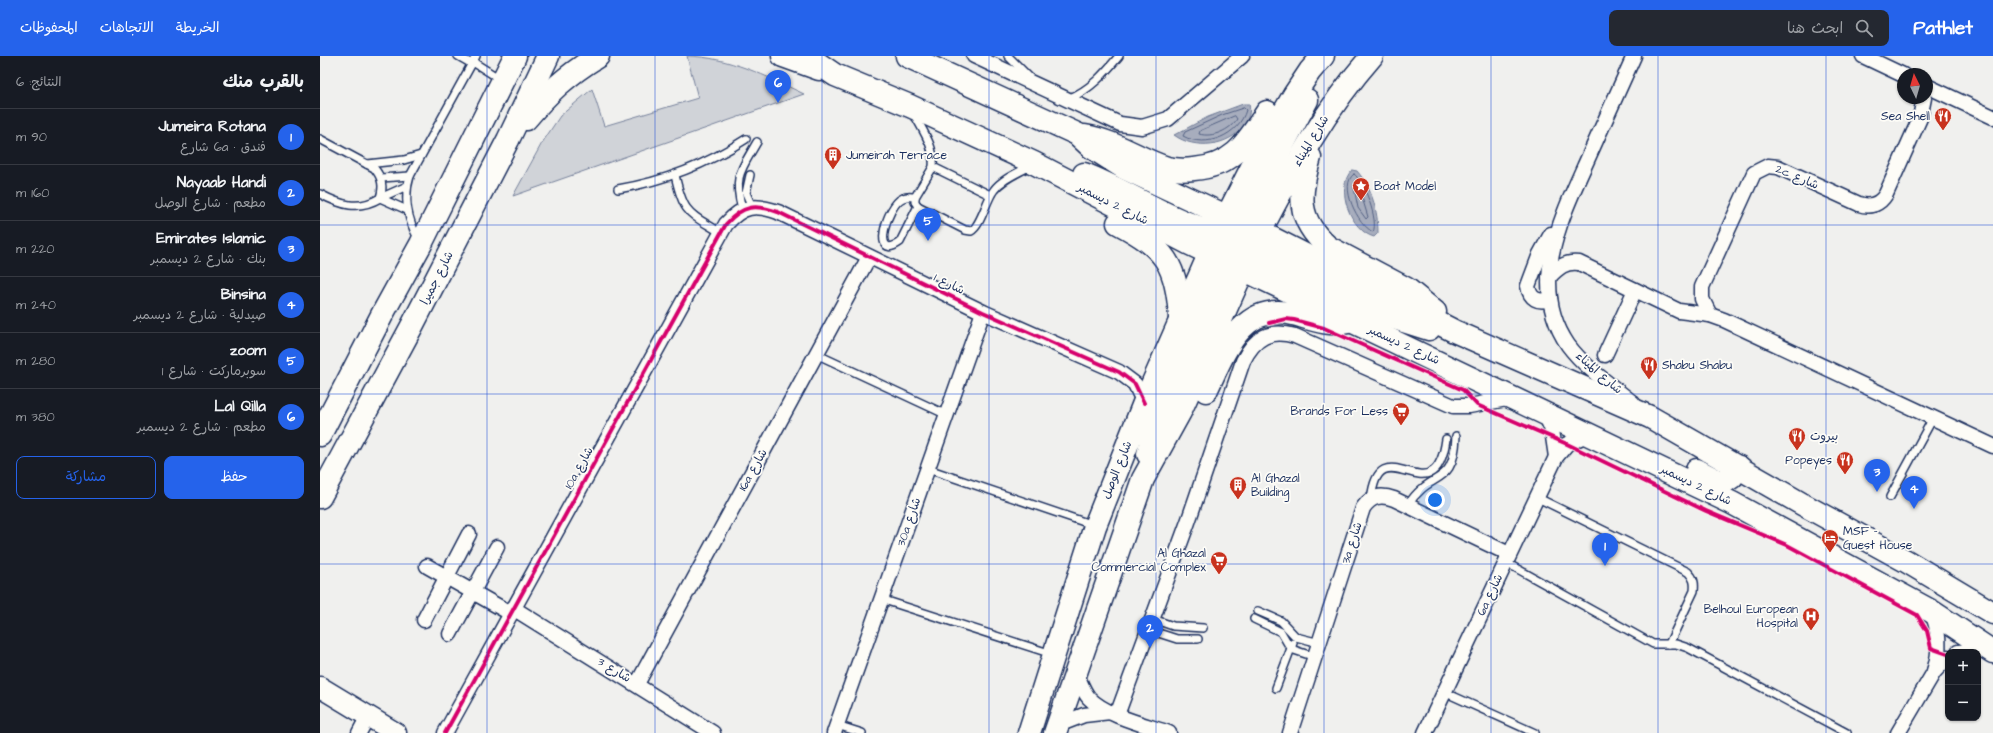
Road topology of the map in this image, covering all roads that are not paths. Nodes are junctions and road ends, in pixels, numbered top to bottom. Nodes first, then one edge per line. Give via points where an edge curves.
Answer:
1 (458, 56) edge
2 (515, 56) edge
3 (548, 56) edge
4 (598, 56) edge
5 (783, 56) edge
6 (807, 56) edge
7 (907, 56) edge
8 (974, 56) edge
9 (1008, 56) edge
10 (1119, 56) edge
11 (1242, 56) edge
12 (1372, 56) edge
13 (1634, 56) edge
14 (1863, 56) edge
15 (474, 60) edge
16 (1313, 61) edge
17 (1897, 72) edge
18 (835, 75) junction
19 (503, 80) junction
20 (1034, 83) junction
21 (1933, 89) edge
22 (1068, 99) junction
23 (1923, 104) edge
24 (910, 106) junction
25 (1993, 117) edge
26 (1318, 127) junction
27 (1077, 134) junction
28 (320, 139) edge
29 (746, 139) dead end
30 (508, 140) junction
31 (757, 142) dead end
32 (421, 154) junction
33 (1034, 163) junction
34 (367, 164) junction
35 (933, 167) junction
36 (675, 175) junction
37 (750, 175) dead end
38 (410, 176) junction
39 (381, 178) junction
40 (407, 186) junction
41 (618, 189) dead end
42 (320, 194) edge
43 (990, 195) junction
44 (915, 197) junction
45 (380, 198) junction
46 (1263, 205) junction
47 (918, 206) junction
48 (1205, 206) junction
49 (407, 210) junction
50 (742, 210) junction
51 (1562, 217) junction
52 (1196, 226) junction
53 (721, 233) junction
54 (421, 244) junction
55 (1231, 247) junction
56 (869, 257) junction
57 (1271, 272) junction
58 (1549, 277) junction
59 (1635, 290) junction
60 (1550, 299) junction
61 (983, 312) junction
62 (1710, 315) junction
63 (1180, 320) junction
64 (1353, 321) junction
65 (1454, 331) junction
66 (816, 354) junction
67 (1606, 355) dead end
68 (1515, 398) junction
69 (1144, 403) junction
70 (1545, 414) junction
71 (947, 415) junction
72 (1650, 417) junction
73 (1934, 418) junction
74 (1589, 434) junction
75 (320, 435) edge
76 (1456, 436) dead end
77 (1446, 439) dead end
78 (1993, 446) edge
79 (1556, 457) junction
80 (1739, 467) junction
81 (928, 469) junction
82 (1682, 478) junction
83 (1143, 479) junction
84 (1536, 497) junction
85 (1890, 497) dead end
86 (320, 498) edge
87 (1371, 500) junction
88 (1408, 504) junction
89 (1802, 504) junction
90 (1739, 506) junction
91 (1095, 526) junction
92 (469, 534) dead end
93 (497, 548) dead end
94 (1507, 558) junction
95 (427, 566) dead end
96 (447, 577) junction
97 (473, 592) junction
98 (881, 599) junction
99 (512, 610) junction
100 (1258, 611) dead end
101 (1931, 611) junction
102 (1993, 613) edge
103 (1254, 619) dead end
104 (424, 620) dead end
105 (1151, 624) junction
106 (1203, 628) dead end
107 (450, 634) dead end
108 (1296, 637) junction
109 (1198, 639) dead end
110 (1320, 643) junction
111 (1669, 644) junction
112 (1292, 647) junction
113 (1990, 650) edge
114 (1054, 655) junction
115 (1315, 657) junction
116 (1945, 661) edge
117 (1934, 672) junction
118 (1076, 673) junction
119 (637, 684) junction
120 (320, 686) edge
121 (1276, 688) dead end
122 (1444, 692) junction
123 (1114, 713) junction
124 (364, 725) edge
125 (836, 729) edge
126 (1056, 729) edge
127 (396, 733) edge
128 (445, 733) edge
129 (713, 733) edge
130 (862, 733) edge
131 (1029, 733) edge
132 (1169, 733) edge
133 (1290, 733) edge
134 (1425, 733) edge
135 (1535, 733) edge
136 (1847, 733) edge
137 (1898, 733) edge

1 - 15 lane
2 - 19 main road
3 - 30 main road, شارع جميرا
4 - 30 main road via 574,70 549,92
5 - 18 main road
6 - 18 main road, شارع 2 ديسمبر
7 - 27 main road, شارع 2 ديسمبر
8 - 20 street
9 - 20 lane
10 - 22 lane via 1095,83
11 - 22 street via 1180,110 1168,119 1151,126 1135,127 1120,124
12 - 26 main road, شارع الميناء
13 - 51 street, شارع الميناء
14 - 17 street
15 - 19 lane
15 - 32 lane
16 - 27 main road via 1242,148 1229,159 1212,167 1184,170 1168,168 1117,145
16 - 46 main road via 1306,102
16 - 55 main road via 1279,118
18 - 24 main road, شارع 2 ديسمبر
19 - 54 main road
20 - 22 street
21 - 25 street
23 - 62 street, 2c شارع via 1920,118 1886,194 1879,202 1864,206 1778,167 1768,166 1754,173 1702,287 1702,299
24 - 33 main road, شارع 2 ديسمبر
24 - 35 lane via 931,147
26 - 46 main road, شارع الميناء
26 - 65 main road via 1302,188 1304,215 1310,227 1328,247 1416,295
27 - 48 main road, شارع 2 ديسمبر via 1091,147 1124,168
28 - 34 lane
29 - 36 lane via 712,160
30 - 86 main road, شارع جميرا
31 - 50 lane via 739,174 737,188
32 - 34 lane via 404,160
32 - 38 lane
33 - 43 lane via 1003,181
33 - 52 main road via 1068,169 1095,178
33 - 55 main road, شارع 2 ديسمبر
33 - 63 main road via 1053,187 1136,233 1157,248 1175,279
34 - 39 lane
35 - 43 lane
35 - 44 lane
36 - 41 lane
36 - 53 lane via 680,198 687,211
37 - 50 lane
38 - 39 lane
38 - 40 lane
39 - 45 lane
40 - 45 lane
40 - 49 lane
42 - 45 lane via 342,205 352,206 372,203
43 - 47 lane via 976,227 968,231
44 - 47 lane
44 - 47 lane via 903,198 895,205 882,233 885,243 896,246 900,242
45 - 49 lane
46 - 55 main road, شارع الميناء
48 - 52 main road via 1213,214 1212,222 1209,225
48 - 55 main road, شارع 2 ديسمبر
49 - 54 lane
50 - 53 street, 10a شارع
50 - 56 street, شارع 1 via 762,207 778,212
51 - 58 street, شارع الميناء via 1551,255
51 - 60 street, شارع الميناء via 1540,254 1528,286 1532,298 1538,301
52 - 55 main road
53 - 99 street, 10a شارع
54 - 75 main road
55 - 57 main road, شارع 2 ديسمبر
55 - 63 main road, شارع الوصل
55 - 65 main road, شارع 2 ديسمبر
55 - 83 main road via 1180,412
56 - 61 street, شارع 1
56 - 66 street, 16a شارع
57 - 64 main road, شارع 2 ديسمبر
57 - 65 main road via 1408,324 1439,331
58 - 59 street via 1562,265 1574,262
58 - 60 street, شارع الميناء
59 - 62 street via 1678,312
59 - 67 street
60 - 72 street, شارع الميناء via 1557,323 1576,354
61 - 69 street, شارع 1 via 1119,372 1135,384
61 - 71 street, 30a شارع
62 - 73 street
63 - 69 main road, شارع الوصل
64 - 68 main road, شارع 2 ديسمبر
64 - 83 main road via 1322,323 1281,312 1250,320 1228,345 1180,438 1160,464
65 - 72 main road, شارع 2 ديسمبر
66 - 71 lane
66 - 119 street, 16a شارع
68 - 70 main road, شارع 2 ديسمبر
68 - 105 street via 1470,406 1453,406 1296,336 1285,333 1260,338 1249,348 1243,360
69 - 91 main road, شارع الوصل
70 - 74 main road, شارع 2 ديسمبر
70 - 79 street via 1552,430
71 - 81 street, 30a شارع
72 - 80 main road, شارع 2 ديسمبر
73 - 78 street
73 - 85 lane
74 - 79 street, 6a شارع via 1568,444
74 - 82 main road, شارع 2 ديسمبر
76 - 88 lane via 1455,454 1448,471 1420,489
77 - 87 lane via 1443,457 1433,472 1419,476 1396,468 1381,472 1375,478
79 - 84 street, 6a شارع
80 - 82 main road via 1726,481 1694,469 1686,472
80 - 89 main road, شارع 2 ديسمبر
81 - 91 lane
81 - 98 street, 30a شارع
82 - 90 main road, شارع 2 ديسمبر
83 - 118 main road
84 - 94 street, 6a شارع
84 - 111 lane via 1692,576 1694,591
87 - 88 street via 1378,496 1386,496
87 - 110 street, 3a شارع via 1363,508
88 - 94 street
89 - 90 main road via 1790,510 1754,493 1744,497
89 - 102 main road, شارع 2 ديسمبر via 1906,561
90 - 101 main road, شارع 2 ديسمبر
91 - 114 main road, شارع الوصل
92 - 96 street
93 - 97 street
94 - 111 lane via 1653,644
94 - 122 street, 6a شارع
95 - 96 street, شارع 3
96 - 97 street, شارع 3
96 - 104 street
97 - 99 street, شارع 3
97 - 107 street
98 - 114 lane
98 - 125 street, 30a شارع
99 - 119 street, شارع 3
99 - 128 street, 10a شارع
100 - 108 lane via 1280,622
101 - 113 main road, شارع 2 ديسمبر
101 - 117 street via 1939,639 1938,660
103 - 112 lane via 1278,630
105 - 106 lane
105 - 109 lane via 1177,639
105 - 123 street
108 - 110 lane
108 - 112 lane
110 - 115 street, 3a شارع
111 - 136 lane via 1688,648
112 - 115 lane
112 - 121 lane
114 - 131 main road, شارع الوصل
115 - 133 street, 3a شارع
116 - 117 street
117 - 137 street
118 - 123 street via 1089,698
118 - 126 main road
119 - 129 street, شارع 3
120 - 124 street
122 - 134 street, 6a شارع
122 - 135 lane
123 - 126 street via 1084,715
123 - 132 street
124 - 127 street
125 - 130 lane

